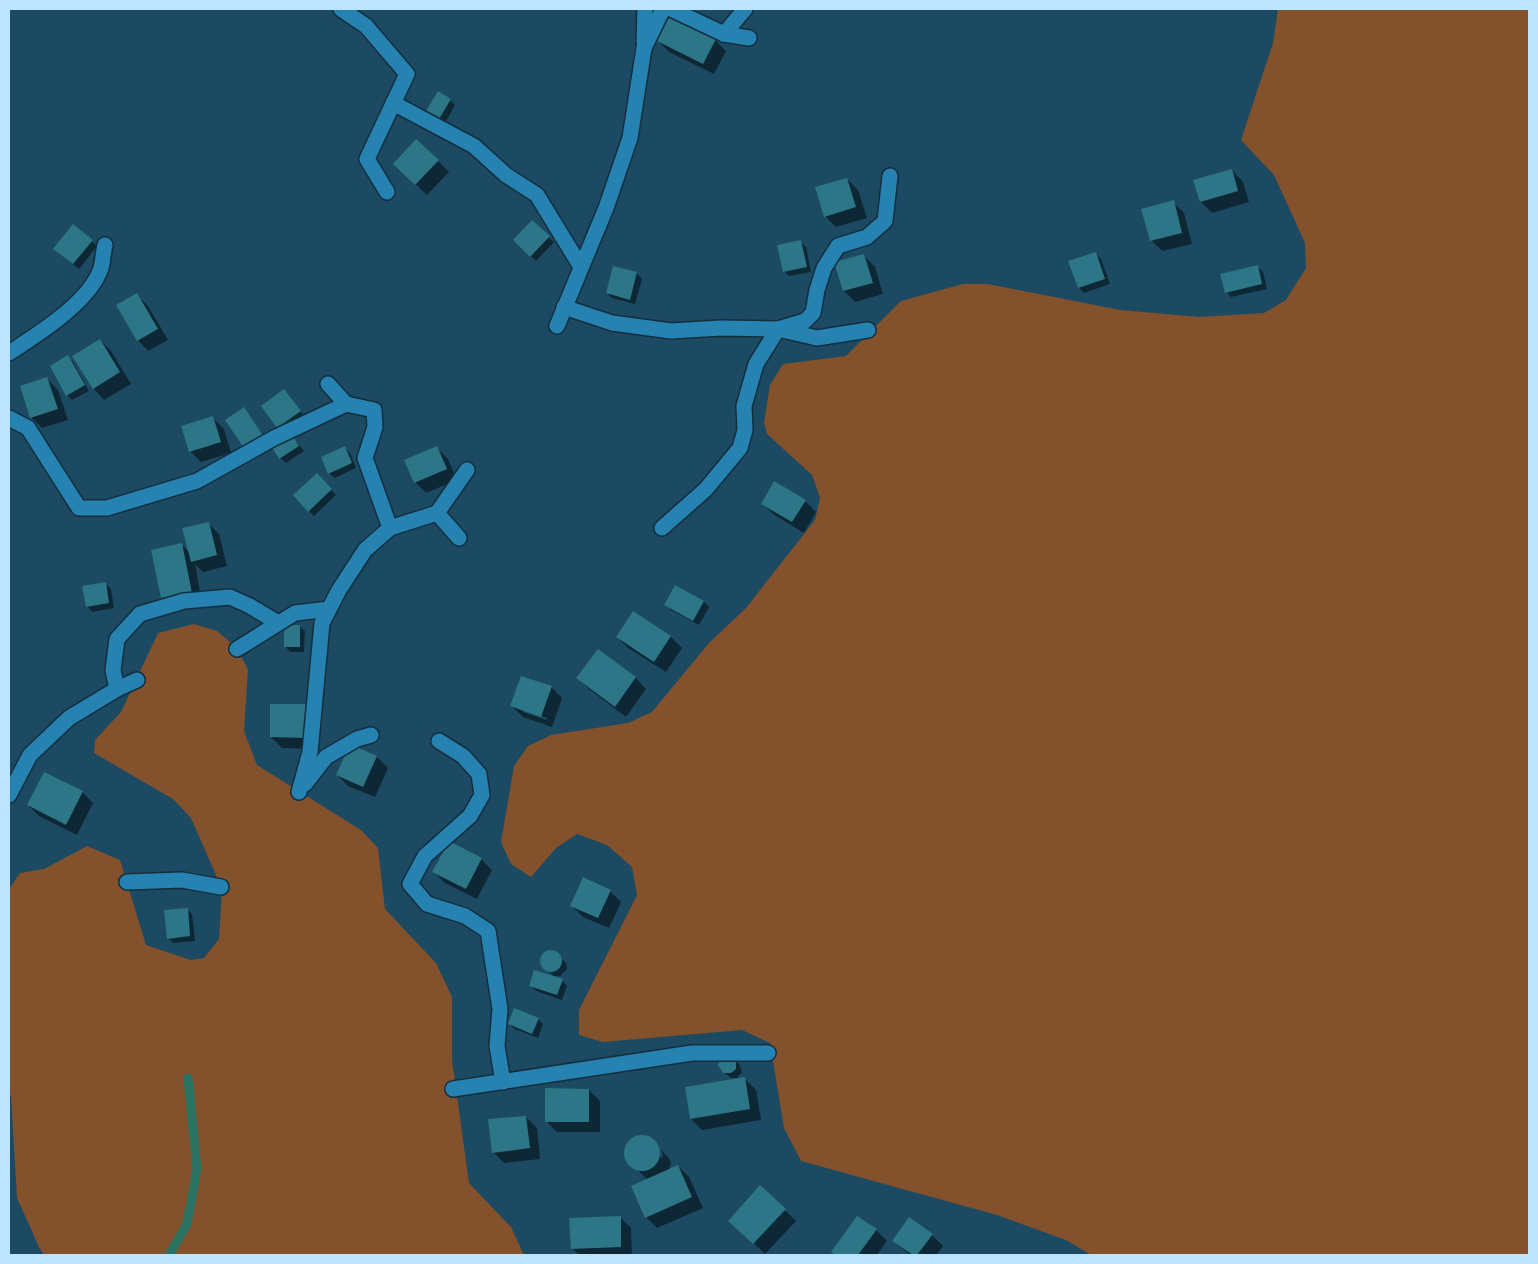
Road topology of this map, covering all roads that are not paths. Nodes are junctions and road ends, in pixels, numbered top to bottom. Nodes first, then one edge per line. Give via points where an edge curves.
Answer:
1 (341, 9) edge
2 (645, 9) edge
3 (663, 9) edge
4 (671, 9) edge
5 (745, 9) edge
6 (724, 34) junction
7 (749, 38) dead end
8 (644, 48) junction
9 (393, 104) junction
10 (890, 176) dead end
11 (387, 192) dead end
12 (105, 245) dead end
13 (581, 268) junction
14 (564, 307) junction
15 (557, 326) dead end
16 (778, 329) junction
17 (868, 330) dead end
18 (9, 353) edge
19 (328, 384) dead end
20 (346, 404) junction
21 (9, 418) edge
22 (467, 470) dead end
23 (438, 513) junction
24 (390, 528) junction
25 (662, 528) dead end
26 (459, 538) dead end
27 (329, 609) junction
28 (278, 623) junction
29 (236, 649) dead end
30 (137, 680) dead end
31 (117, 690) junction
32 (370, 734) dead end
33 (439, 741) dead end
34 (9, 795) edge
35 (127, 882) dead end
36 (221, 887) dead end
37 (768, 1053) dead end
38 (503, 1082) junction
39 (453, 1089) dead end

1 - 9 street via 366,26 407,74
2 - 8 street
3 - 8 street
4 - 6 street
5 - 6 street
6 - 7 street
8 - 13 street via 630,138
9 - 11 street via 367,159
9 - 13 street via 474,146 506,175 537,195
10 - 16 street via 885,221 866,237 838,246 824,268 813,313 805,321
12 - 18 street via 100,269 85,296 46,329
13 - 14 street
14 - 15 street
14 - 16 street via 612,323 671,331
16 - 17 street via 817,338
16 - 25 street via 756,364 744,406 745,430 740,448 706,489
19 - 20 street
20 - 21 street via 274,438 197,481 106,508 79,508 28,428
20 - 24 street via 374,410 375,427 365,458
22 - 23 street
23 - 24 street
23 - 26 street
24 - 27 street via 365,550
27 - 28 street via 295,612
27 - 32 street via 322,623 310,752 300,792 326,757
28 - 29 street
28 - 31 street via 230,597 184,601 140,614 117,639 113,670
30 - 31 street
31 - 34 street via 68,718 30,755
33 - 38 street via 463,756 478,774 482,795 470,816 425,856 410,884 427,904 465,916 488,931 500,1010 497,1046
35 - 36 street via 182,880
37 - 38 street via 692,1053
38 - 39 street

